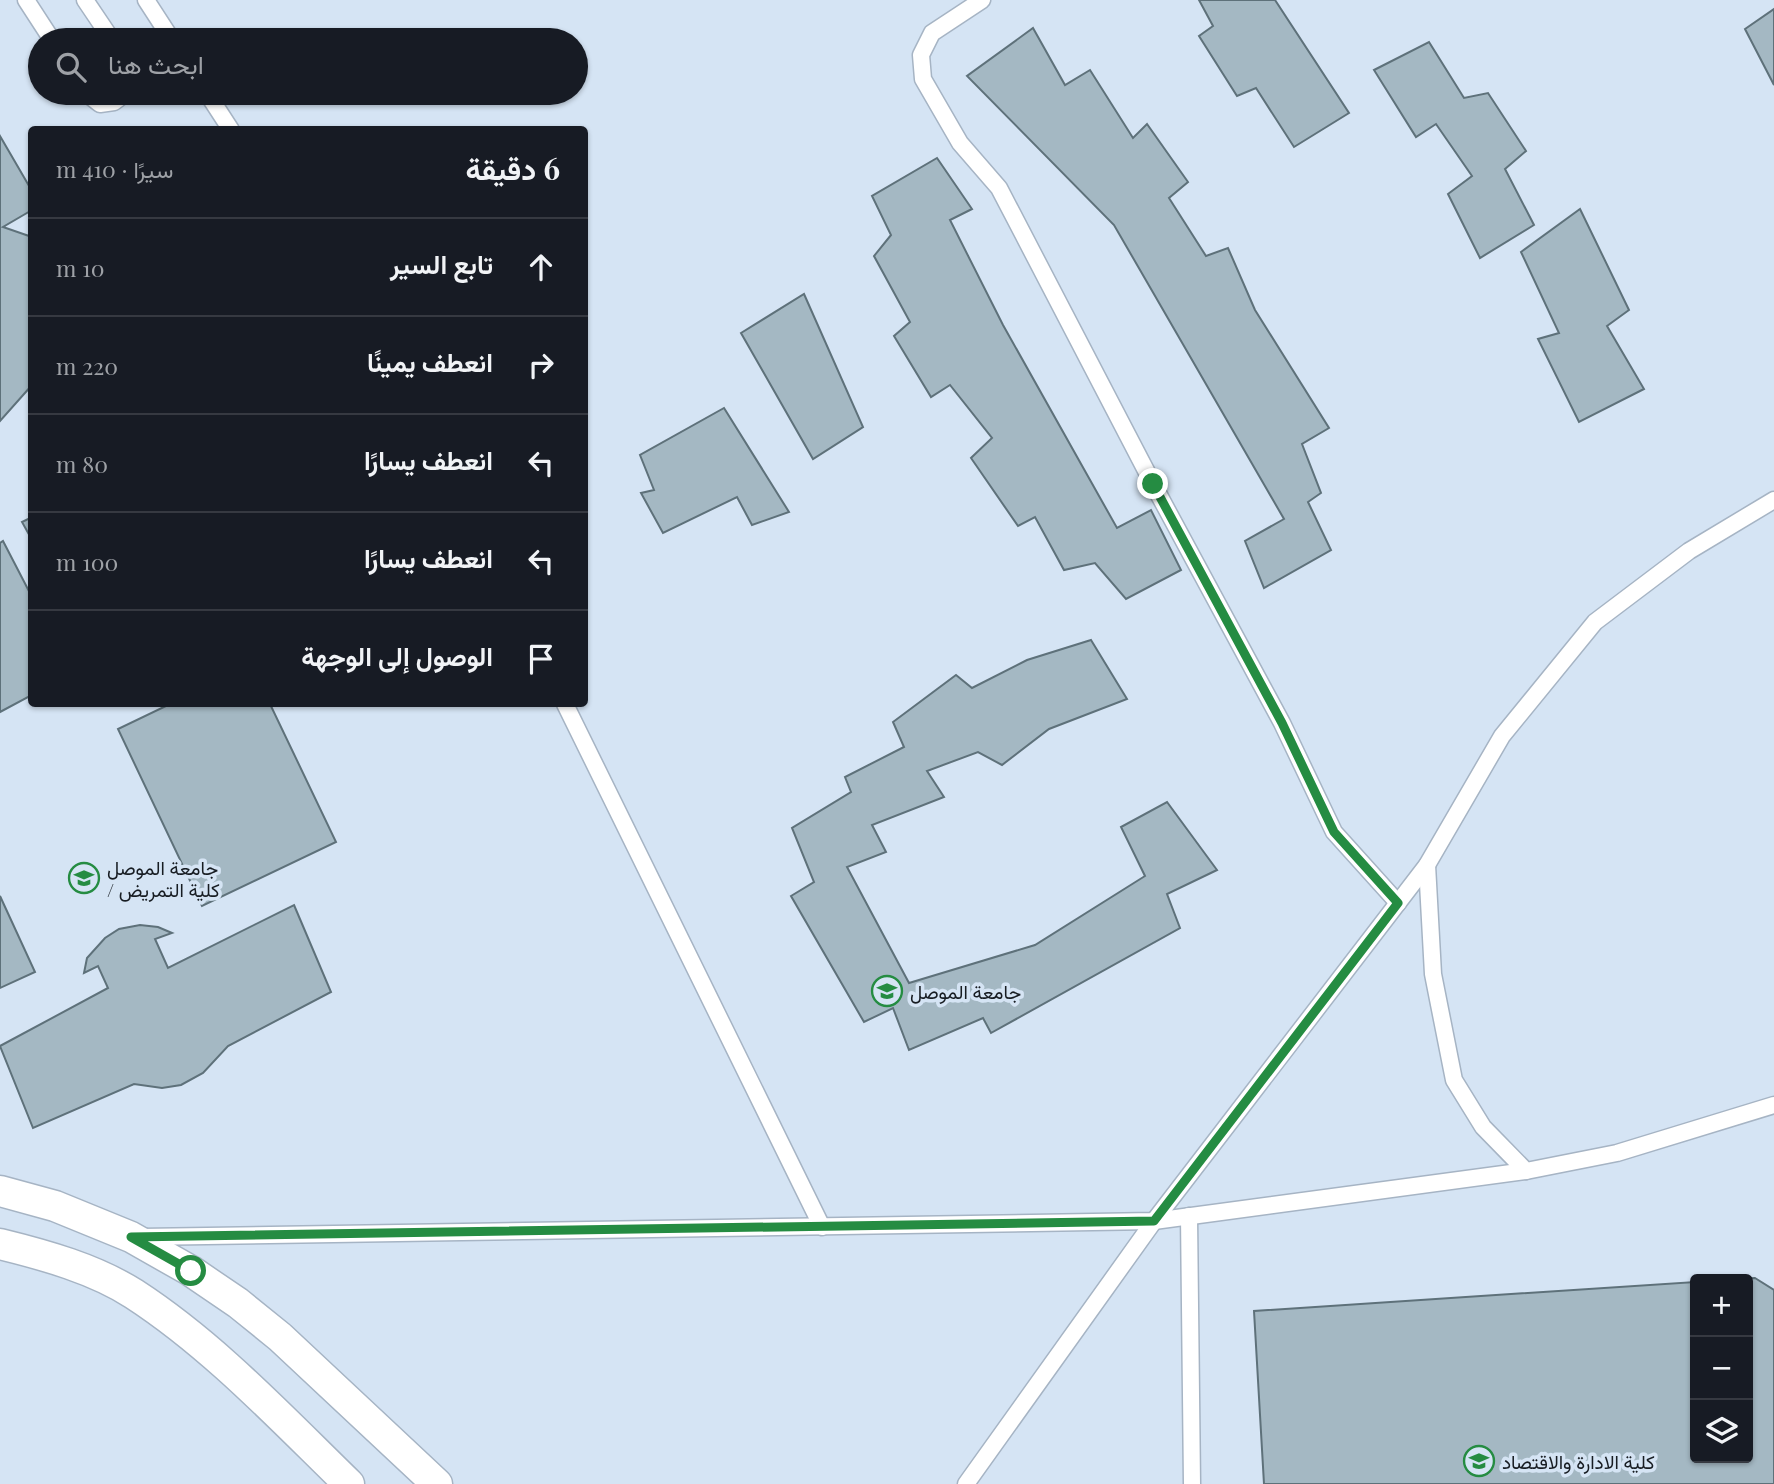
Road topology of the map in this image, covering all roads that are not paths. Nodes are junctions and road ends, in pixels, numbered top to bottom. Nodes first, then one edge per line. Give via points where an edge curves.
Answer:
1 (26, 0) edge
2 (85, 0) edge
3 (146, 0) edge
4 (982, 0) edge
5 (44, 28) edge
6 (105, 28) edge
7 (164, 28) edge
8 (215, 105) edge
9 (228, 126) edge
10 (1774, 500) edge
11 (566, 707) edge
12 (1427, 865) junction
13 (1398, 903) junction
14 (1774, 1105) edge
15 (1525, 1171) junction
16 (0, 1191) edge
17 (1189, 1216) junction
18 (1154, 1221) junction
19 (822, 1227) junction
20 (131, 1237) junction
21 (0, 1244) edge
22 (349, 1484) edge
23 (437, 1484) edge
24 (966, 1484) edge
25 (1192, 1484) edge

1 - 5 lane
2 - 6 lane
3 - 7 lane
4 - 13 lane via 932,33 921,55 923,79 960,143 999,188 1282,723 1334,832
8 - 9 lane
10 - 12 lane via 1689,551 1595,622 1502,736
11 - 19 lane
12 - 13 lane
12 - 15 lane via 1433,974 1454,1080 1483,1127
13 - 18 lane
14 - 15 lane via 1617,1153
15 - 17 lane
16 - 20 street via 55,1206
17 - 18 lane
17 - 25 lane
18 - 19 lane
18 - 24 lane
19 - 20 lane
20 - 23 street via 191,1271 280,1337
21 - 22 street via 86,1270 132,1293 227,1367

